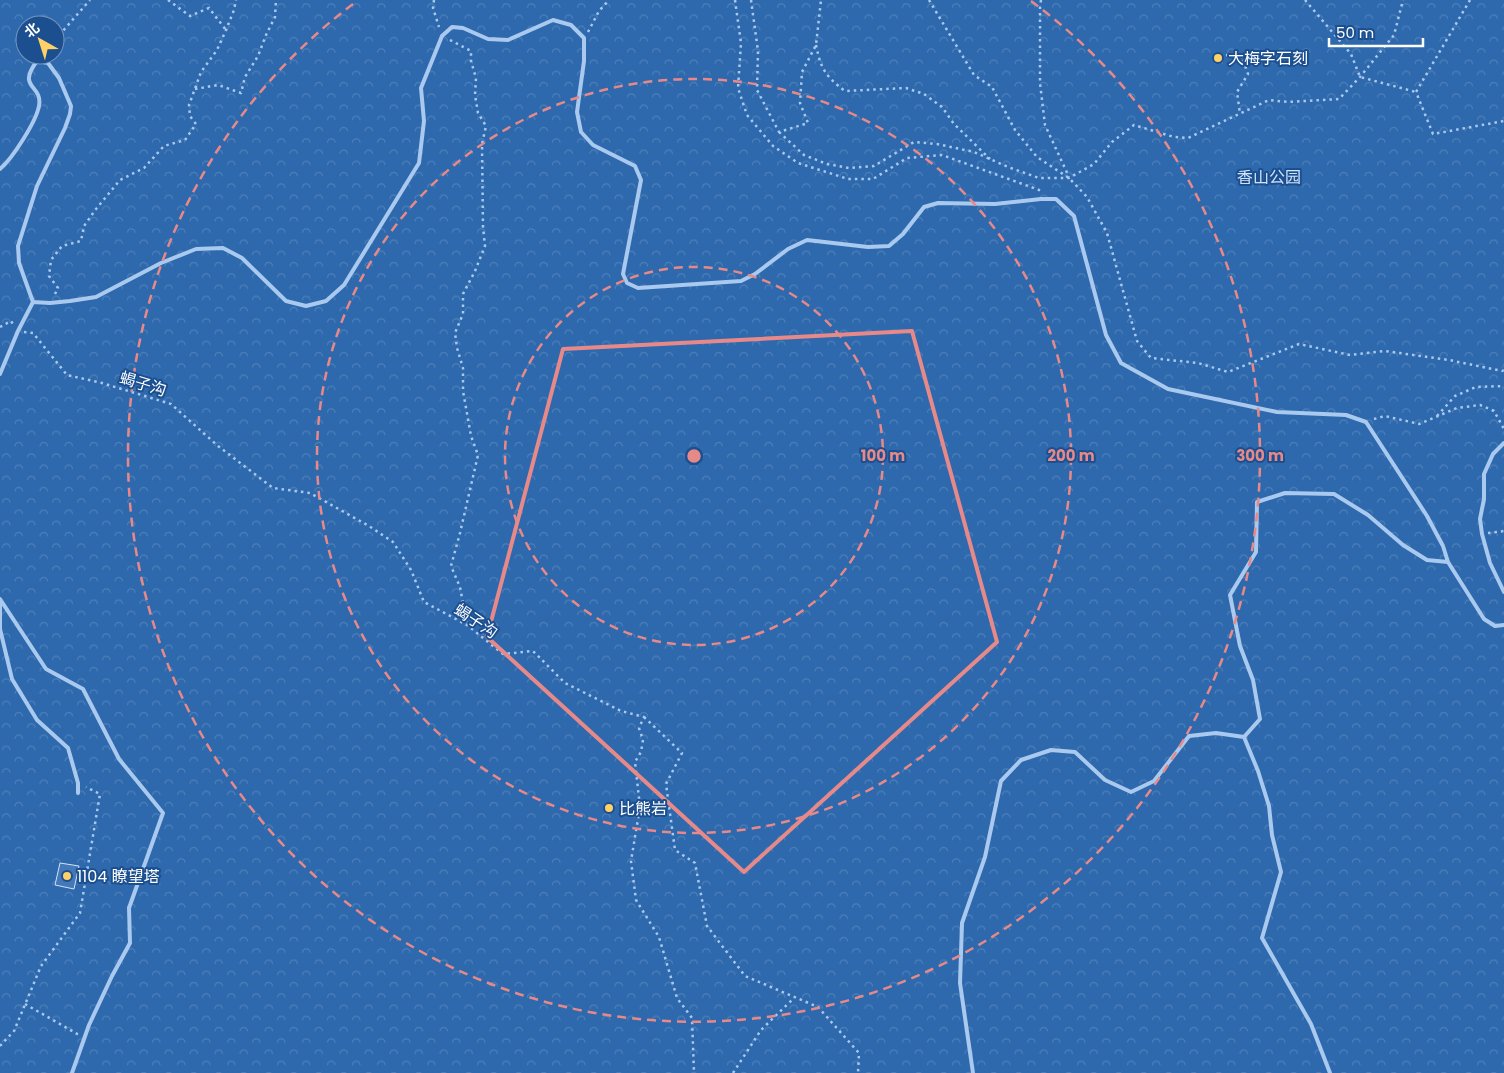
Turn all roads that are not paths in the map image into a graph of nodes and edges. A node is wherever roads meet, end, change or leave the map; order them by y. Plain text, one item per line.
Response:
1 (0, 169) edge
2 (33, 302) junction
3 (0, 374) edge
4 (1504, 443) edge
5 (1448, 562) junction
6 (1504, 592) edge
7 (0, 600) edge
8 (1504, 625) edge
9 (1244, 737) junction
10 (78, 793) dead end
11 (72, 1073) edge
12 (973, 1073) edge
13 (1330, 1073) edge

1 - 2 lane
2 - 3 lane
2 - 5 lane
4 - 6 lane
5 - 8 lane
5 - 9 lane
7 - 10 lane
7 - 11 lane
9 - 12 lane
9 - 13 lane

